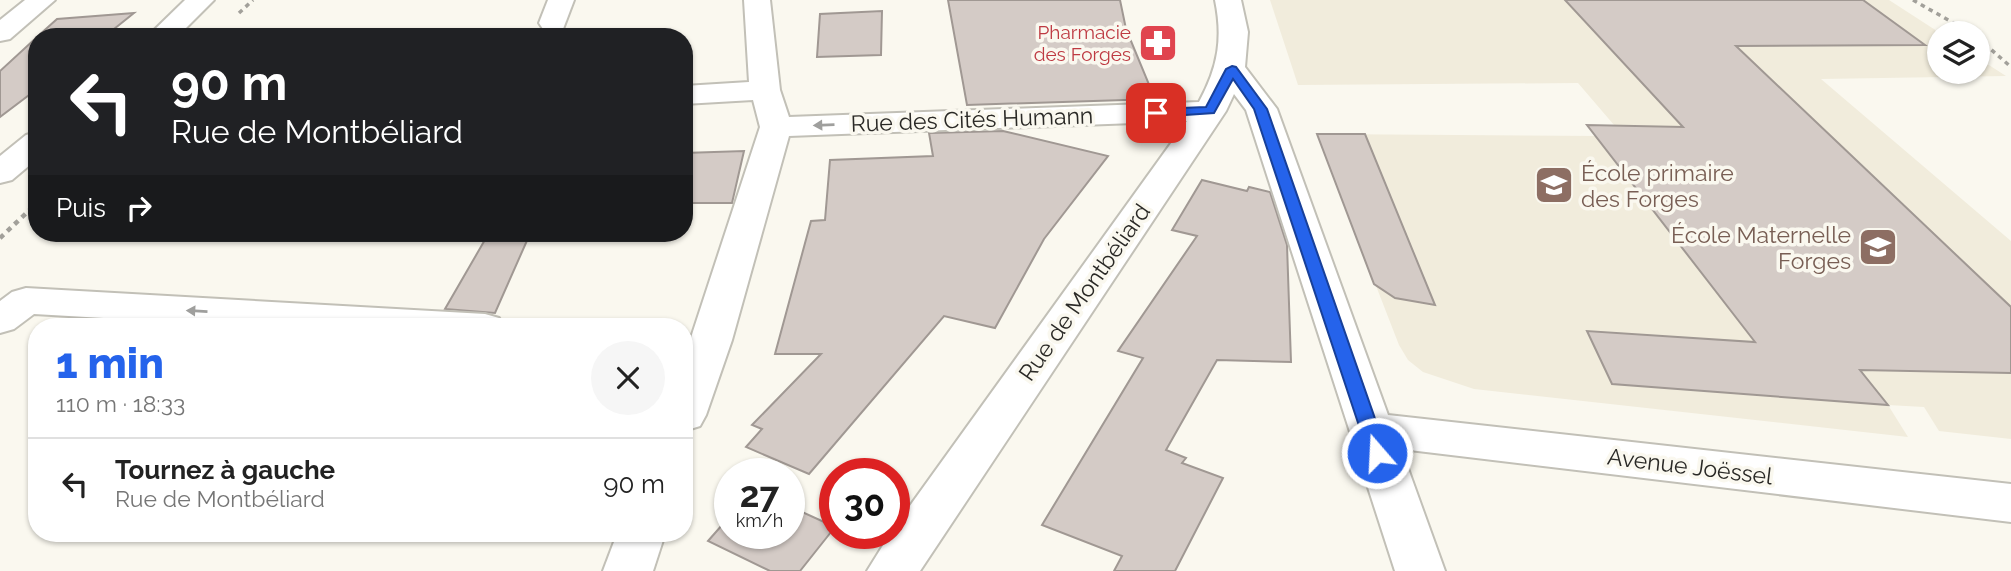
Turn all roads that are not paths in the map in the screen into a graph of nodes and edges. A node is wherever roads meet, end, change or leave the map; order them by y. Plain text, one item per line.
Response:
1 (42, 0) edge
2 (201, 0) edge
3 (757, 0) edge
4 (1228, 0) edge
5 (171, 28) edge
6 (0, 33) edge
7 (1232, 69) junction
8 (765, 90) junction
9 (693, 94) edge
10 (1210, 111) junction
11 (776, 127) junction
12 (28, 150) edge
13 (0, 173) edge
14 (326, 318) edge
15 (0, 320) edge
16 (698, 340) edge
17 (693, 367) edge
18 (1369, 429) junction
19 (2011, 503) edge
20 (638, 542) edge
21 (628, 571) edge
22 (892, 571) edge
23 (1420, 571) edge

1 - 6 street
2 - 5 street
3 - 8 street
4 - 7 street, Rue de Montbéliard
7 - 10 street, Rue de Montbéliard
7 - 18 street
8 - 9 street
8 - 11 street
10 -> 11 street, Rue des Cités Humann
10 - 22 street, Rue de Montbéliard
11 - 16 street
12 - 13 street
14 -> 15 street
16 - 17 street
18 - 19 street, Avenue Joëssel
18 - 23 street
20 - 21 street

